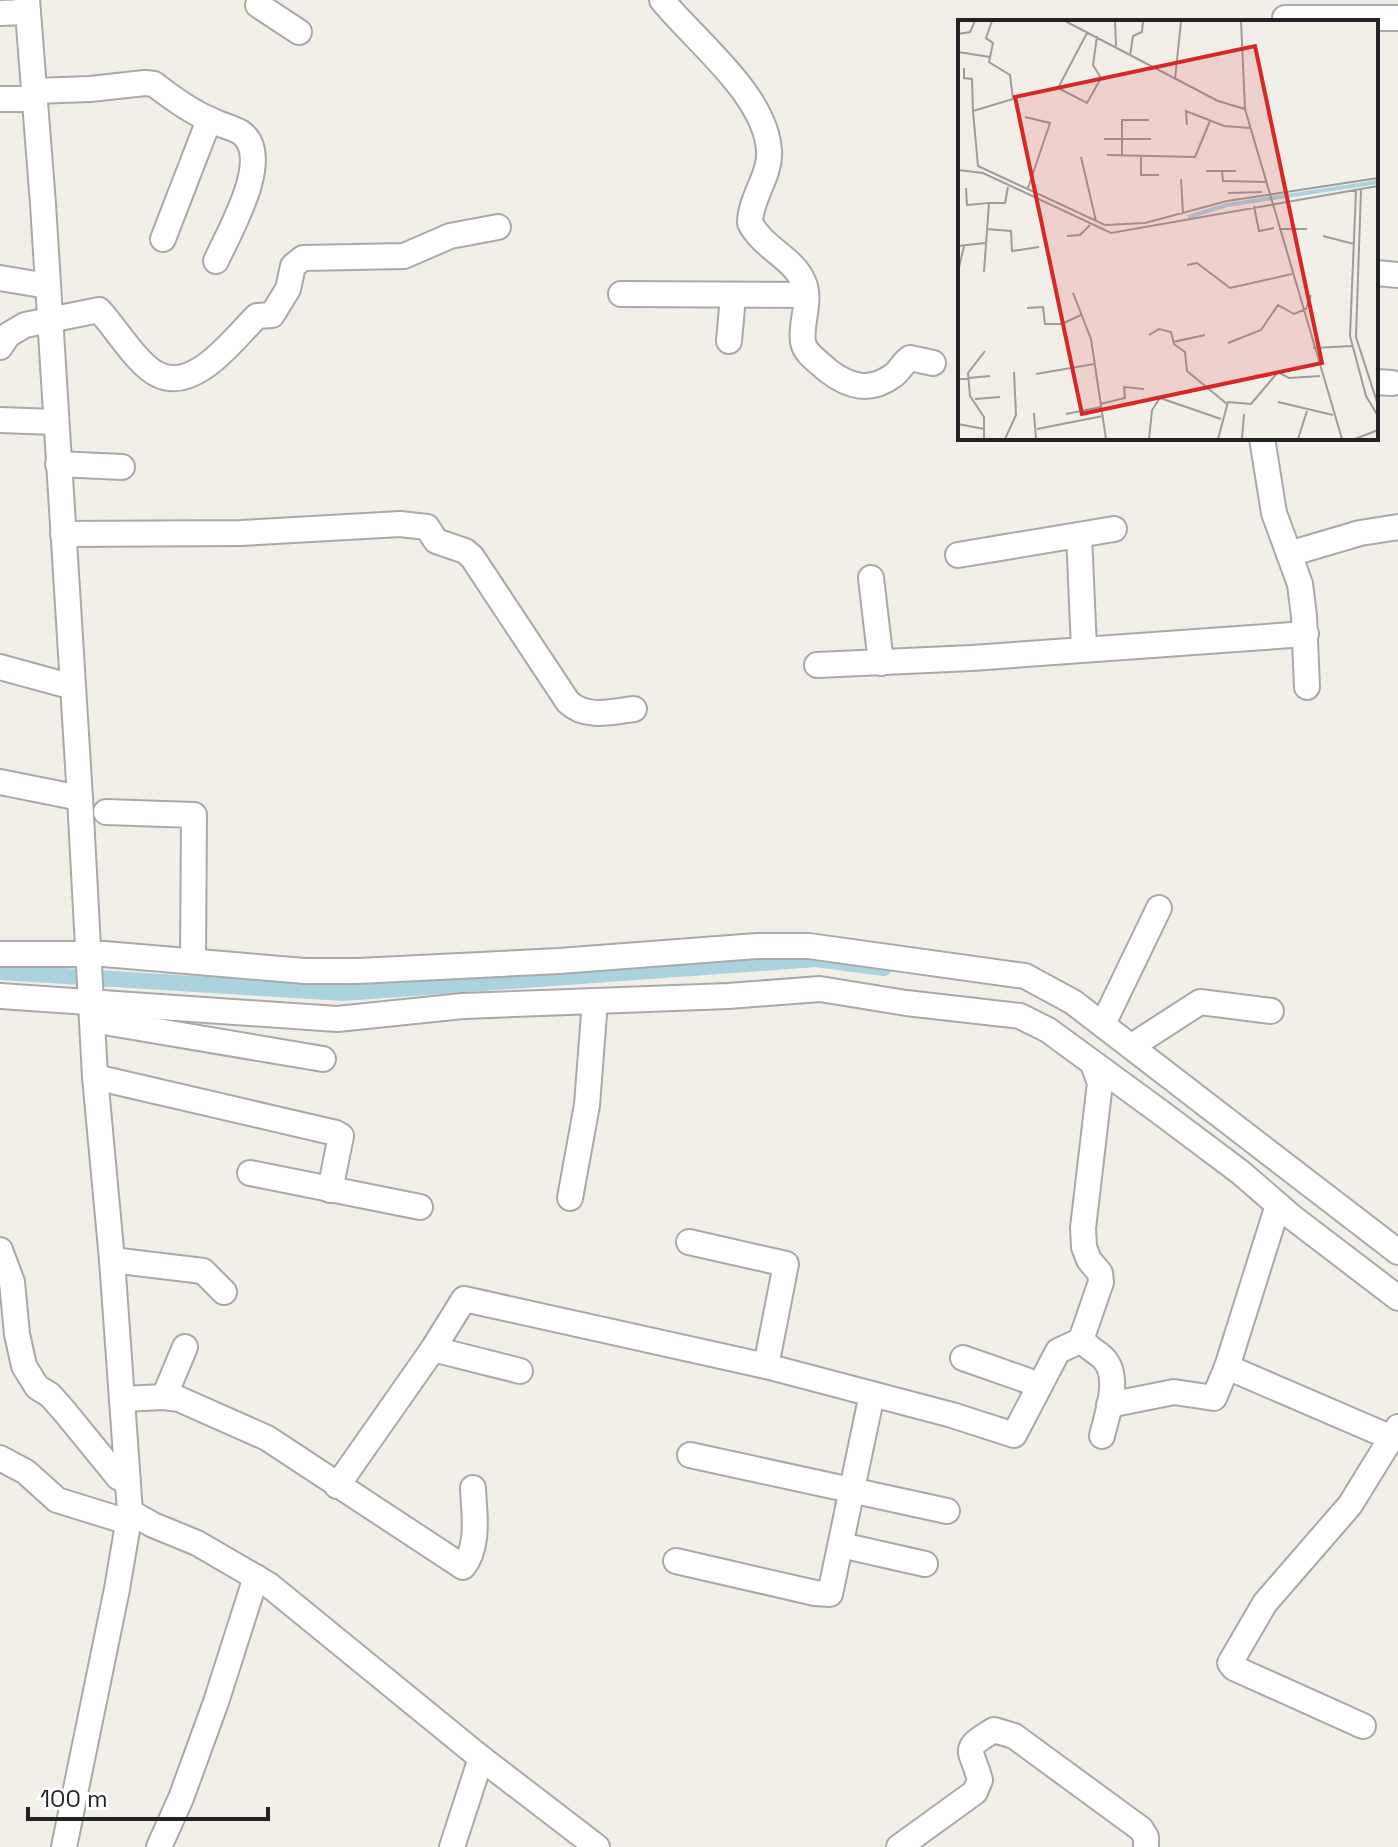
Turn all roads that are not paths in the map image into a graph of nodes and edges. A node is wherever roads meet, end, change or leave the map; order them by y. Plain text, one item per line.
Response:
1 (662, 0) edge
2 (258, 2) edge
3 (28, 6) edge
4 (0, 13) edge
5 (1285, 13) edge
6 (1398, 18) edge
7 (299, 32) dead end
8 (34, 95) junction
9 (0, 99) edge
10 (209, 120) junction
11 (498, 227) dead end
12 (163, 239) dead end
13 (216, 261) dead end
14 (1378, 273) edge
15 (1398, 275) edge
16 (0, 278) edge
17 (48, 286) junction
18 (621, 294) dead end
19 (806, 295) junction
20 (733, 296) junction
21 (49, 319) junction
22 (729, 341) dead end
23 (0, 347) edge
24 (933, 363) dead end
25 (0, 420) edge
26 (55, 422) junction
27 (1262, 440) edge
28 (58, 464) junction
29 (122, 467) dead end
30 (1398, 527) edge
31 (1114, 529) dead end
32 (63, 534) junction
33 (1079, 535) junction
34 (1289, 554) junction
35 (958, 555) dead end
36 (871, 578) dead end
37 (1306, 634) junction
38 (1084, 648) junction
39 (881, 663) junction
40 (817, 665) dead end
41 (0, 667) edge
42 (73, 687) junction
43 (1307, 687) dead end
44 (634, 709) dead end
45 (0, 782) edge
46 (80, 798) junction
47 (106, 812) dead end
48 (1159, 908) dead end
49 (0, 954) edge
50 (193, 960) junction
51 (90, 984) junction
52 (0, 996) edge
53 (595, 1001) junction
54 (1271, 1011) dead end
55 (1103, 1024) junction
56 (1132, 1046) junction
57 (323, 1059) dead end
58 (1093, 1064) junction
59 (95, 1077) junction
60 (250, 1173) dead end
61 (330, 1190) junction
62 (570, 1198) dead end
63 (1278, 1205) junction
64 (420, 1207) dead end
65 (689, 1242) dead end
66 (0, 1250) edge
67 (1398, 1252) edge
68 (112, 1260) junction
69 (224, 1292) dead end
70 (1398, 1298) edge
71 (1082, 1340) junction
72 (185, 1347) dead end
73 (433, 1349) junction
74 (963, 1358) dead end
75 (766, 1366) junction
76 (1227, 1367) junction
77 (520, 1371) dead end
78 (1040, 1385) junction
79 (872, 1394) junction
80 (164, 1397) junction
81 (122, 1399) junction
82 (1109, 1405) junction
83 (1395, 1432) edge
84 (1102, 1436) dead end
85 (690, 1455) dead end
86 (0, 1458) edge
87 (128, 1483) junction
88 (337, 1486) junction
89 (473, 1488) dead end
90 (852, 1490) junction
91 (947, 1511) dead end
92 (129, 1517) junction
93 (841, 1545) junction
94 (676, 1561) dead end
95 (925, 1564) dead end
96 (256, 1577) junction
97 (1363, 1726) dead end
98 (481, 1758) junction
99 (64, 1847) edge
100 (159, 1847) edge
101 (452, 1847) edge
102 (597, 1847) edge
103 (899, 1847) edge
104 (1146, 1847) edge

1 - 19 street
2 - 7 street
3 - 4 street
3 - 8 street
5 - 6 street
8 - 9 street
8 - 10 street
8 - 17 street
10 - 12 street
10 - 13 street
11 - 21 street
14 - 15 street
16 - 17 street
17 - 21 street
18 - 20 street
19 - 20 street
19 - 24 street
20 - 22 street
21 - 23 street
21 - 26 street
25 - 26 street
26 - 28 street
27 - 34 street
28 - 29 street
28 - 32 street
30 - 34 street
31 - 33 street
32 - 42 street
32 - 44 street
33 - 35 street
33 - 38 street
34 - 37 street
36 - 39 street
37 - 38 street
37 - 43 street
38 - 39 street
39 - 40 street
41 - 42 street
42 - 46 street
45 - 46 street
46 - 51 street
47 - 50 street
48 - 55 street
49 - 51 street
50 - 51 street
50 - 55 street
51 - 52 street
51 - 53 street
51 - 57 street
51 - 59 street
53 - 58 street
53 - 62 street
54 - 56 street
55 - 56 street
56 - 67 street
58 - 63 street
58 - 71 street
59 - 61 street
59 - 68 street
60 - 61 street
61 - 64 street
63 - 70 street
63 - 76 street
65 - 75 street
66 - 87 street
68 - 69 street
68 - 81 street
71 - 78 street
71 - 82 street
72 - 80 street
73 - 75 street
73 - 77 street
73 - 88 street
74 - 78 street
75 - 79 street
76 - 82 street
76 - 83 street
78 - 79 street
79 - 90 street
80 - 81 street
80 - 88 street
81 - 87 street
82 - 84 street
83 - 97 street
85 - 90 street
86 - 92 street
87 - 92 street
88 - 89 street
90 - 91 street
90 - 93 street
92 - 96 street
92 - 99 street
93 - 94 street
93 - 95 street
96 - 98 street
96 - 100 street
98 - 101 street
98 - 102 street
103 - 104 street

